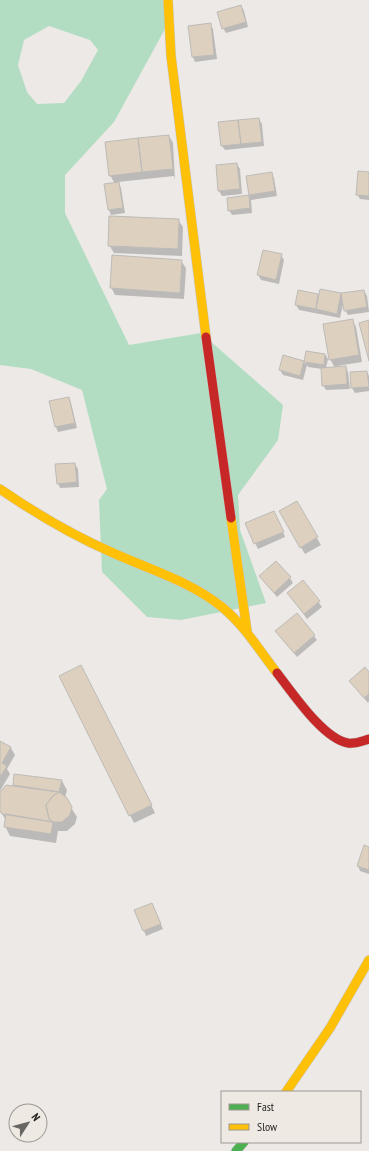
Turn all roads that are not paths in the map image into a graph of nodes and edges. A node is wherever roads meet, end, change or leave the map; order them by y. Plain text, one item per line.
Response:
1 (168, 0) edge
2 (0, 489) edge
3 (247, 631) junction
4 (369, 739) edge
5 (369, 960) edge
6 (287, 1091) edge
7 (243, 1143) edge
8 (236, 1151) edge

1 - 3 street
2 - 3 street
3 - 4 street
5 - 6 street
7 - 8 street

